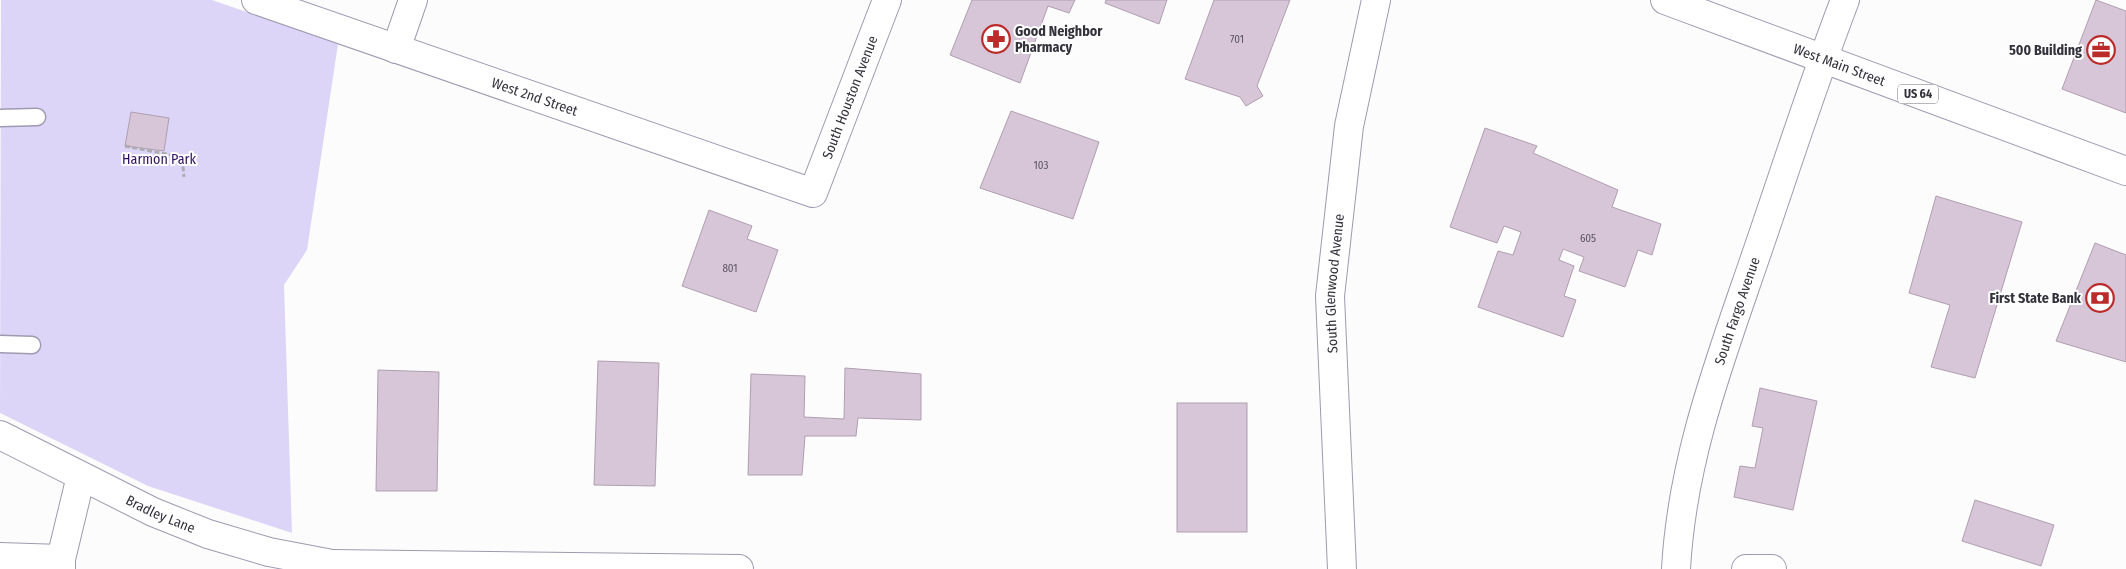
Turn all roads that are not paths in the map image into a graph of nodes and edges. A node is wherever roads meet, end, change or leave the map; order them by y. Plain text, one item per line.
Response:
1 (256, 0) edge
2 (413, 0) edge
3 (887, 0) edge
4 (1376, 0) edge
5 (1666, 0) edge
6 (1845, 0) edge
7 (396, 49) junction
8 (1823, 59) junction
9 (37, 117) dead end
10 (0, 118) edge
11 (2126, 171) edge
12 (813, 193) joint
13 (0, 344) edge
14 (32, 345) dead end
15 (0, 435) edge
16 (82, 476) junction
17 (0, 557) edge
18 (61, 564) edge
19 (511, 567) edge
20 (738, 569) edge
21 (1342, 569) edge
22 (1676, 569) edge
23 (1746, 569) edge
24 (1772, 569) edge

1 - 7 street, West 2nd Street
2 - 7 street
3 - 12 street, South Houston Avenue
4 - 21 street, South Glenwood Avenue
5 - 8 street, West Main Street / US 64
6 - 8 street, South Fargo Avenue
7 - 12 street, West 2nd Street
8 - 11 street, West Main Street / US 64
8 - 22 street, South Fargo Avenue
9 - 10 lane
13 - 14 lane
15 - 16 street, Bradley Lane
16 - 18 street
16 - 19 street, Bradley Lane
17 - 18 street
19 - 20 street
23 - 24 street

